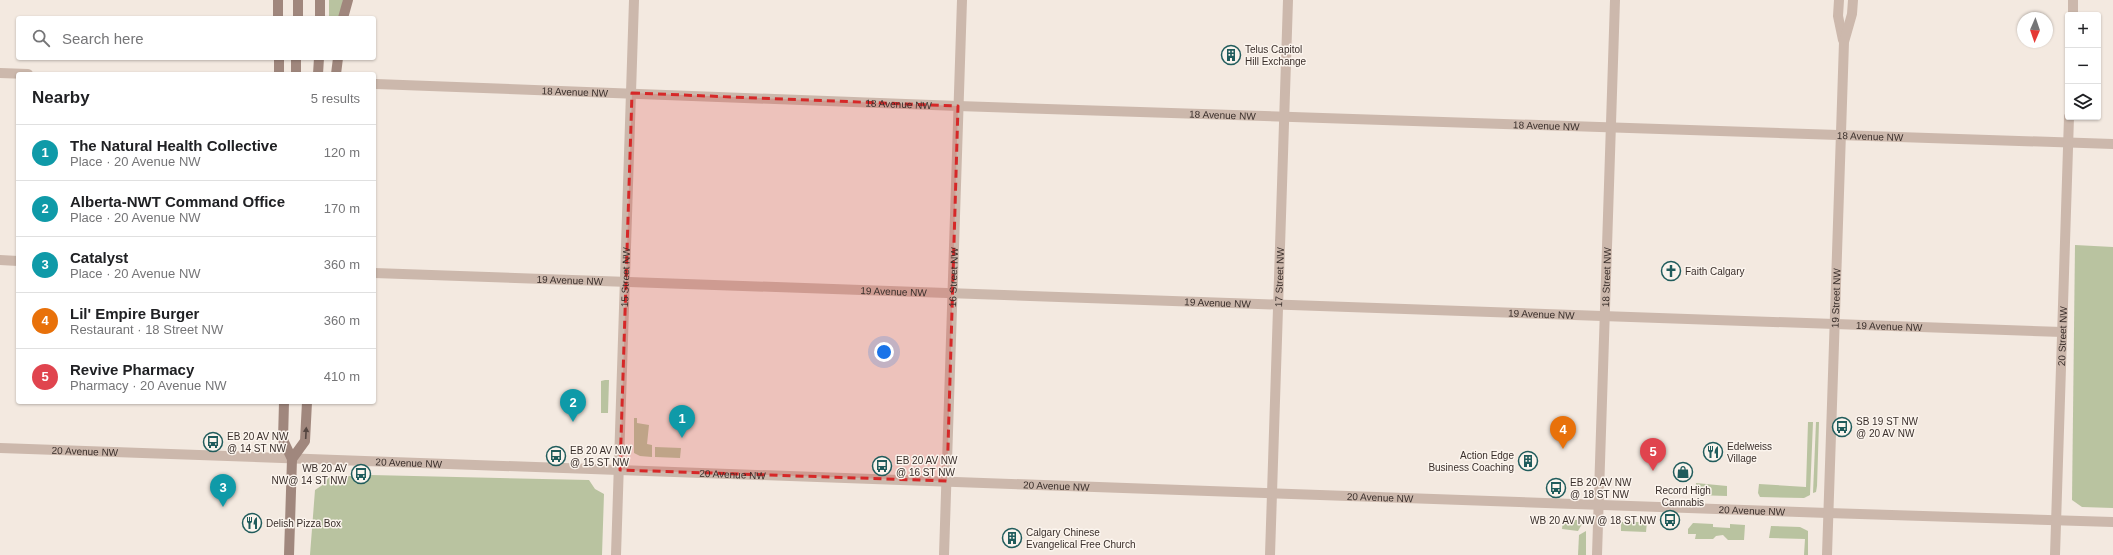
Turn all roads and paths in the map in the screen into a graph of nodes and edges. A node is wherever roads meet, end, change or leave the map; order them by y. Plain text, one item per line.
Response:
1 (278, 0) edge
2 (298, 0) edge
3 (320, 0) edge
4 (348, 0) edge
5 (634, 0) edge
6 (962, 0) edge
7 (1288, 0) edge
8 (1615, 0) edge
9 (1839, 0) edge
10 (1853, 0) edge
11 (2073, 0) edge
12 (2073, 12) edge
13 (278, 16) edge
14 (298, 16) edge
15 (320, 16) edge
16 (344, 16) edge
17 (1844, 42) junction
18 (279, 60) edge
19 (296, 60) edge
20 (319, 60) edge
21 (338, 60) edge
22 (279, 72) edge
23 (296, 72) edge
24 (318, 72) edge
25 (336, 72) edge
26 (0, 73) edge
27 (16, 74) edge
28 (376, 84) dead end
29 (632, 93) junction
30 (958, 106) junction
31 (1284, 116) junction
32 (2069, 120) edge
33 (1611, 127) junction
34 (1840, 135) junction
35 (2068, 143) junction
36 (2113, 144) edge
37 (0, 260) edge
38 (16, 261) edge
39 (376, 273) edge
40 (625, 282) junction
41 (952, 293) junction
42 (1279, 305) junction
43 (1606, 315) junction
44 (1835, 323) junction
45 (2062, 332) junction
46 (284, 404) edge
47 (307, 404) edge
48 (0, 448) edge
49 (292, 459) junction
50 (620, 470) junction
51 (947, 481) junction
52 (1273, 494) junction
53 (1599, 505) junction
54 (1828, 513) junction
55 (2056, 520) junction
56 (2113, 522) edge
57 (289, 555) edge
58 (616, 555) edge
59 (944, 555) edge
60 (1270, 555) edge
61 (1597, 555) edge
62 (1827, 555) edge
63 (2055, 555) edge

1 - 13 main road
2 - 14 main road
3 - 15 main road
4 - 16 main road
5 - 29 street, 15 Street NW
6 - 30 street, 16 Street NW
7 - 31 street, 17 Street NW
8 - 33 street, 18 Street NW
9 - 17 street, 19 Street NW
10 - 17 street, 19 Street NW
11 - 12 street
17 - 34 street, 19 Street NW
18 - 22 main road
19 - 23 main road
20 - 24 main road
21 - 25 main road
26 - 27 street
28 - 29 street, 18 Avenue NW
29 - 30 street, 18 Avenue NW
29 - 40 street, 15 Street NW
30 - 31 street, 18 Avenue NW
30 - 41 street, 16 Street NW
31 - 33 street, 18 Avenue NW
31 - 42 street, 17 Street NW
32 - 35 street, 20 Street NW
33 - 34 street, 18 Avenue NW
33 - 43 street, 18 Street NW
34 - 35 street, 18 Avenue NW
34 - 44 street, 19 Street NW
35 - 36 street, 18 Avenue NW
35 - 45 street, 20 Street NW
37 - 38 street
39 - 40 street, 19 Avenue NW
40 - 41 street, 19 Avenue NW
40 - 50 street, 15 Street NW
41 - 42 street, 19 Avenue NW
41 - 51 street, 16 Street NW
42 - 43 street, 19 Avenue NW
42 - 52 street, 17 Street NW
43 - 44 street, 19 Avenue NW
43 - 53 street, 18 Street NW
44 - 45 street, 19 Avenue NW
44 - 54 street, 19 Street NW
45 - 55 street, 20 Street NW
46 - 49 main road
49 -> 47 main road
48 - 49 street, 20 Avenue NW
49 - 50 street, 20 Avenue NW
49 - 57 main road
50 - 51 street, 20 Avenue NW
50 - 58 street, 15 Street NW
51 - 52 street, 20 Avenue NW
51 - 59 street, 16 Street NW
52 - 53 street, 20 Avenue NW
52 - 60 street, 17 Street NW
53 - 54 street, 20 Avenue NW
53 - 61 street, 18 Street NW
54 - 55 street, 20 Avenue NW
54 - 62 street, 19 Street NW
55 - 56 street, 20 Avenue NW
55 - 63 street, 20 Street NW

